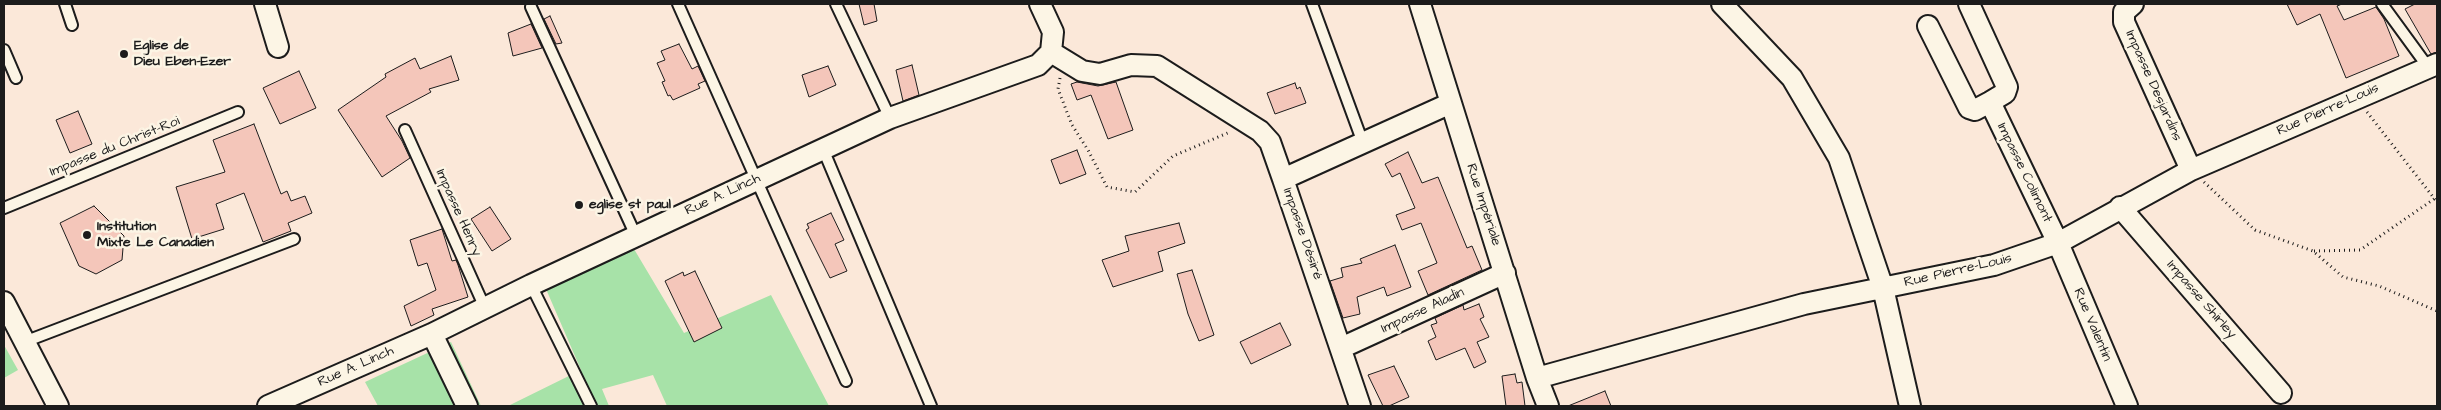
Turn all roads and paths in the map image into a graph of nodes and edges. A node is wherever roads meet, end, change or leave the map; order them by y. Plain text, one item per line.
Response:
1 (65, 4) edge
2 (265, 4) edge
3 (678, 4) edge
4 (836, 4) edge
5 (1040, 4) edge
6 (1312, 4) edge
7 (1420, 4) edge
8 (1722, 4) edge
9 (1969, 4) edge
10 (2133, 4) edge
11 (2382, 4) edge
12 (531, 7) dead end
13 (72, 25) dead end
14 (1928, 26) dead end
15 (278, 47) dead end
16 (4, 50) edge
17 (1057, 56) junction
18 (2432, 65) edge
19 (16, 78) dead end
20 (2356, 98) junction
21 (1990, 102) junction
22 (1451, 103) junction
23 (238, 112) dead end
24 (890, 118) junction
25 (1249, 124) junction
26 (406, 130) dead end
27 (1363, 143) junction
28 (823, 150) junction
29 (2191, 170) junction
30 (1283, 179) junction
31 (755, 180) junction
32 (2437, 200) edge
33 (2120, 207) junction
34 (4, 208) edge
35 (636, 236) junction
36 (294, 238) dead end
37 (2058, 243) junction
38 (2313, 251) junction
39 (1505, 273) junction
40 (531, 285) junction
41 (1883, 288) junction
42 (4, 302) edge
43 (485, 308) junction
44 (2437, 311) edge
45 (432, 334) junction
46 (24, 342) junction
47 (1341, 348) junction
48 (1537, 378) junction
49 (846, 382) dead end
50 (2281, 393) dead end
51 (58, 406) edge
52 (268, 406) edge
53 (468, 406) edge
54 (591, 406) edge
55 (931, 406) edge
56 (1360, 406) edge
57 (1548, 406) edge
58 (1910, 406) edge
59 (2127, 406) edge

1 - 13 lane
2 - 15 street
3 - 31 lane
4 - 24 lane
5 - 17 street
6 - 27 lane
7 - 22 street, Rue Impériale
8 - 41 street
9 - 21 street
10 - 29 street, Impasse Desjardins
11 - 18 lane
12 - 35 lane
14 - 21 street
16 - 19 lane
17 - 24 street, Rue A. Linch
17 - 25 street
17 - 25 path
18 - 20 street, Rue Pierre-Louis
20 - 29 street, Rue Pierre-Louis
20 - 32 path
21 - 37 street, Impasse Colimont
22 - 27 street, Impasse Désiré
22 - 39 street, Rue Impériale
23 - 34 lane, Impasse du Christ-Roi
24 - 28 street, Rue A. Linch
25 - 30 street
26 - 43 lane, Impasse Henry
27 - 30 street, Impasse Désiré
28 - 31 street, Rue A. Linch
28 - 55 lane
29 - 33 street, Rue Pierre-Louis
29 - 38 path
30 - 47 street, Impasse Désiré
31 - 35 street, Rue A. Linch
31 - 49 lane
32 - 38 path
33 - 37 street, Rue Pierre-Louis
33 - 50 street, Impasse Shirley
35 - 40 street, Rue A. Linch
36 - 46 lane
37 - 41 street, Rue Pierre-Louis
37 - 59 street, Rue Valentin
38 - 44 path
39 - 47 street, Impasse Aladin
39 - 48 street, Rue Impériale
40 - 43 street, Rue A. Linch
40 - 54 lane
41 - 48 street, Rue Pierre-Louis
41 - 58 street
42 - 46 street
43 - 45 street, Rue A. Linch
45 - 52 street, Rue A. Linch
45 - 53 street
46 - 51 street
47 - 56 street, Impasse Désiré
48 - 57 street, Rue Impériale

